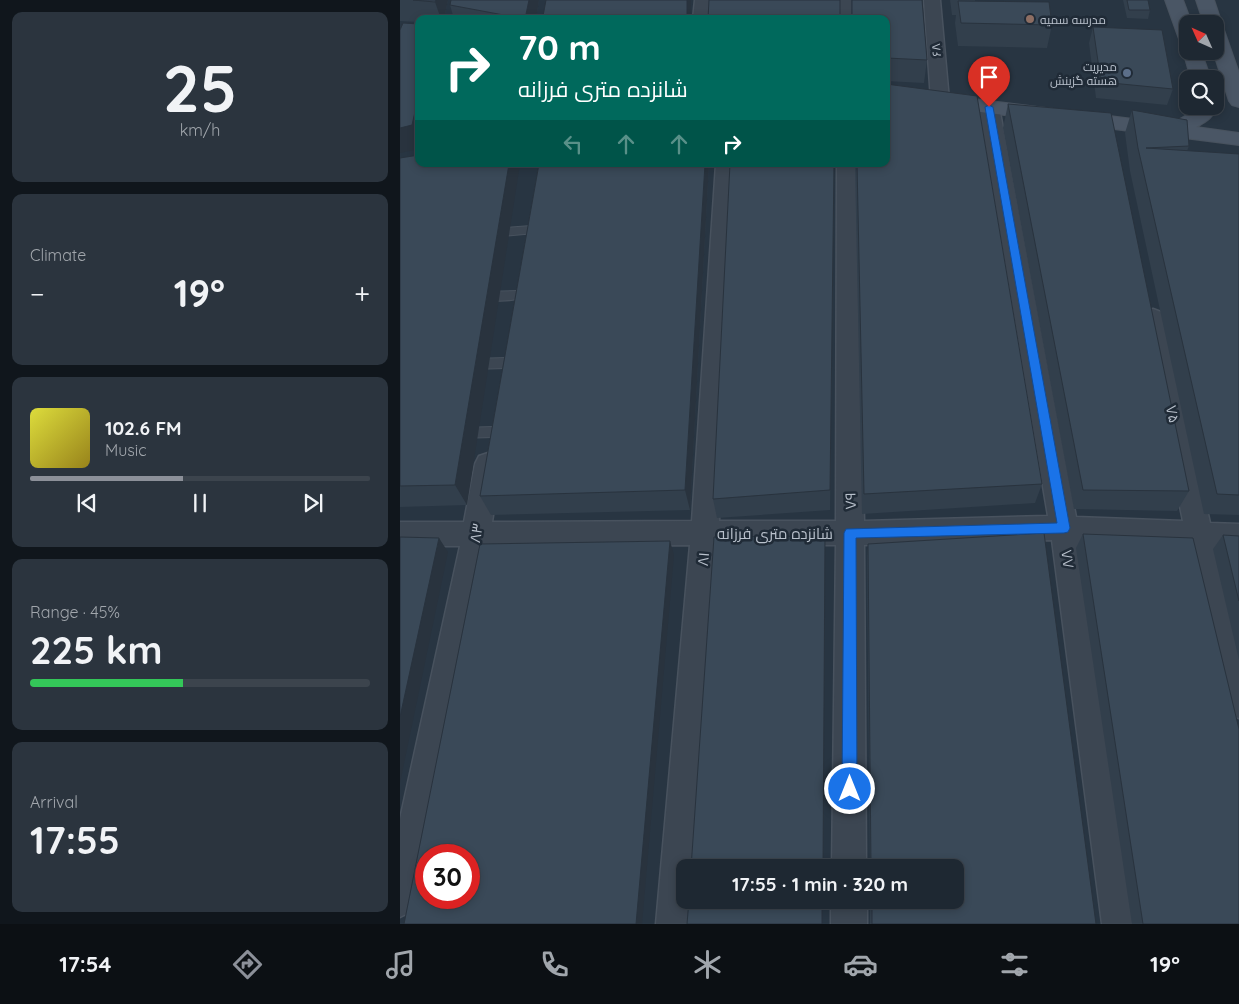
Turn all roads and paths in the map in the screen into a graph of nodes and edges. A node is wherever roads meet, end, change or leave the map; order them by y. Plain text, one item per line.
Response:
1 (847, 0) edge
2 (932, 0) edge
3 (1174, 0) edge
4 (1205, 0) edge
5 (847, 15) edge
6 (1179, 15) edge
7 (1210, 15) edge
8 (1224, 56) edge
9 (890, 94) edge
10 (1239, 99) edge
11 (940, 100) junction
12 (989, 107) junction
13 (1201, 115) edge
14 (1212, 115) edge
15 (1159, 129) junction
16 (1239, 139) edge
17 (1212, 155) edge
18 (726, 167) edge
19 (846, 167) edge
20 (531, 229) edge
21 (484, 233) edge
22 (521, 286) joint
23 (1148, 295) edge
24 (473, 296) edge
25 (457, 364) edge
26 (504, 373) joint
27 (495, 422) joint
28 (447, 433) edge
29 (1064, 528) junction
30 (705, 532) junction
31 (850, 533) junction
32 (400, 534) edge
33 (476, 534) junction
34 (1199, 534) junction
35 (1239, 536) edge
36 (1239, 703) edge
37 (849, 859) edge
38 (400, 899) edge
39 (849, 909) edge
40 (674, 924) edge
41 (849, 924) edge
42 (1120, 924) edge

1 - 5 street
2 - 11 street, ۶۸
3 - 6 main road
4 - 7 main road
8 - 10 main road
9 - 11 main road
11 - 12 main road
12 - 15 main road
12 - 29 street, ۷۷
13 - 15 main road
14 - 16 main road
15 - 16 main road
15 - 17 main road
18 - 30 street, ۸۱
19 - 31 street, ۷۹
20 - 21 lane
22 - 24 lane
22 - 26 street
23 - 34 street, ۷۵
25 - 26 lane
27 - 28 lane
27 - 33 street, ۸۳
29 - 31 street, شانزده متری فرزانه
29 - 34 street, شانزده متری فرزانه
29 - 42 street, ۷۷
30 - 31 street, شانزده متری فرزانه
30 - 33 street, شانزده متری فرزانه
30 - 40 street, ۸۱
31 - 37 street, ۷۹
32 - 33 street, شانزده متری فرزانه
33 - 38 street, ۸۳
34 - 35 street, شانزده متری فرزانه
34 - 36 street, ۷۵
39 - 41 street

